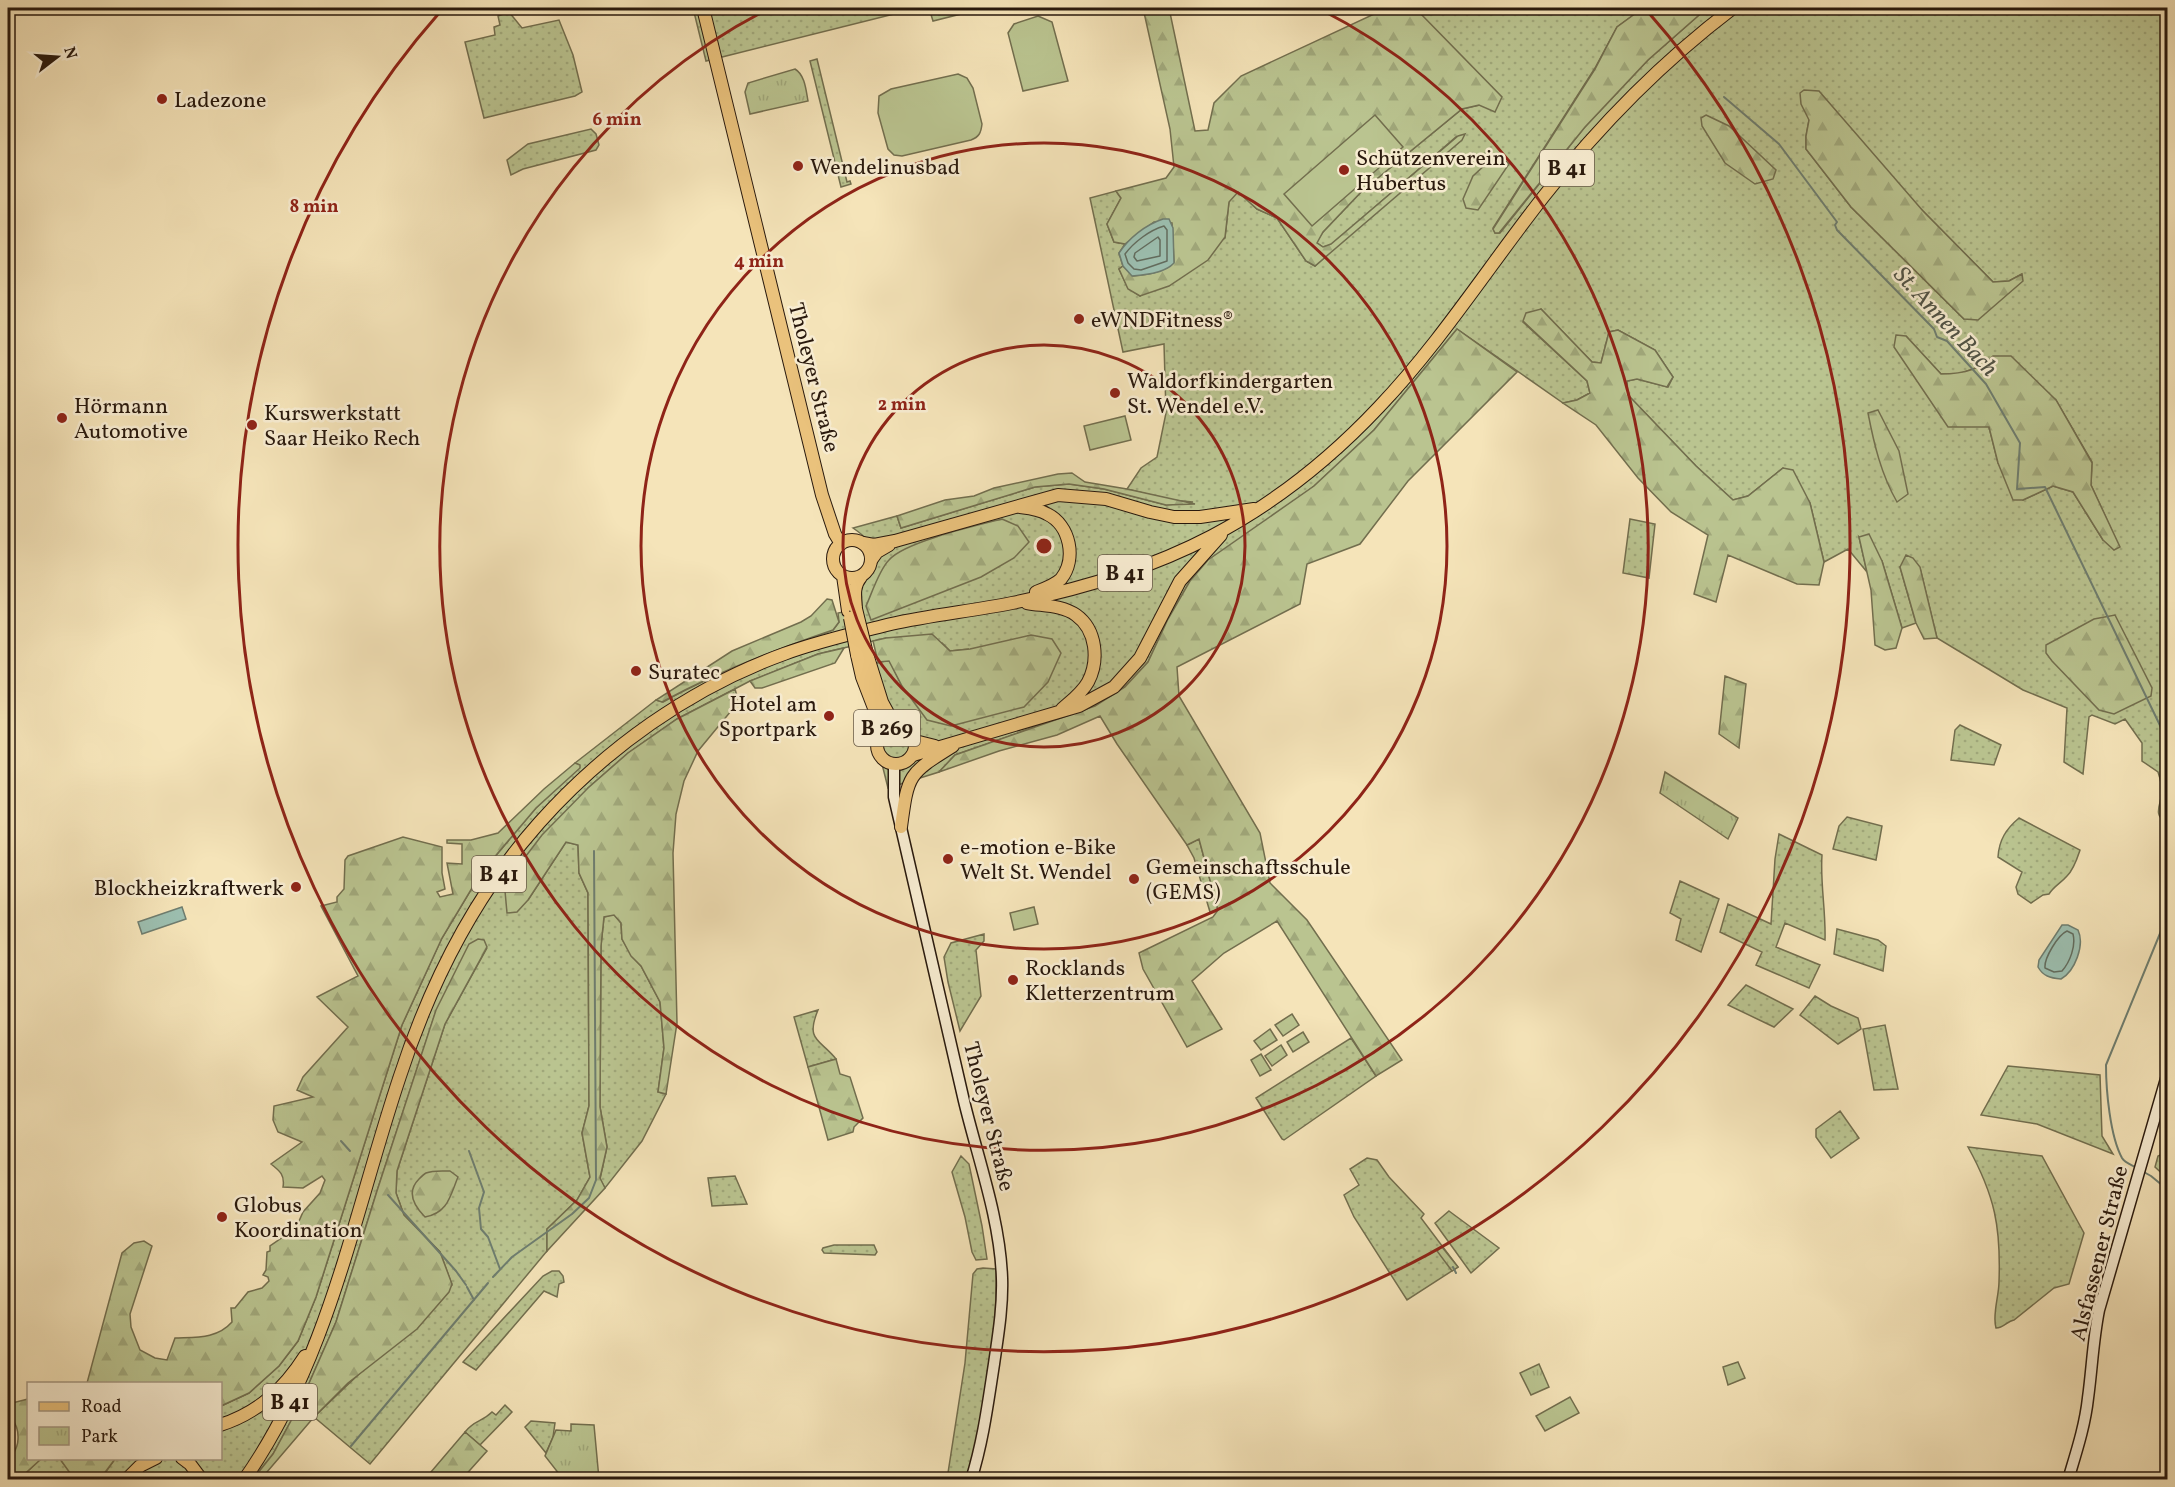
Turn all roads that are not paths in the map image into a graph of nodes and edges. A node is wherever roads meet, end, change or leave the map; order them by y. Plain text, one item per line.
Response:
1 (703, 8) edge
2 (1733, 8) edge
3 (1018, 506) junction
4 (1261, 507) junction
5 (1228, 527) junction
6 (895, 541) junction
7 (863, 543) junction
8 (841, 544) junction
9 (872, 559) junction
10 (843, 576) junction
11 (861, 576) junction
12 (1013, 602) junction
13 (852, 610) junction
14 (862, 654) junction
15 (1059, 711) junction
16 (895, 726) junction
17 (881, 733) junction
18 (915, 741) junction
19 (963, 741) junction
20 (939, 746) junction
21 (914, 755) junction
22 (894, 765) junction
23 (901, 827) junction
24 (2168, 1072) edge
25 (326, 1318) junction
26 (222, 1424) edge
27 (137, 1460) edge
28 (152, 1460) edge
29 (185, 1460) edge
30 (117, 1479) edge
31 (126, 1479) edge
32 (202, 1479) edge
33 (244, 1479) edge
34 (971, 1479) edge
35 (2068, 1479) edge

1 - 8 main road, Tholeyer Straße
2 - 4 main road, B 41
3 - 4 main road
3 - 6 main road
3 - 12 main road
4 - 5 main road, B 41
5 - 12 main road, B 41
5 - 15 main road
6 - 7 main road
6 - 9 main road
7 - 8 main road
7 - 9 main road
8 - 10 main road, B 269
9 - 11 main road, B 269
10 - 11 main road
10 - 13 main road, B 269
11 - 13 main road, B 269
12 - 15 main road
12 - 25 main road, B 41
13 - 14 main road, B 269, bridge
14 - 16 main road, B 269
14 - 17 main road, B 269
15 - 19 main road
16 - 17 main road, B 269
16 - 18 main road, B 269
17 - 22 main road, B 269
18 - 20 main road
18 - 21 main road, B 269
19 - 20 main road
19 - 23 main road
20 - 21 main road
21 - 22 main road, B 269
22 - 23 main road, Tholeyer Straße
23 - 34 main road, Tholeyer Straße
24 - 35 main road, Alsfassener Straße
25 - 26 main road
25 - 33 main road, B 41
27 - 30 main road
28 - 31 main road
29 - 32 main road

